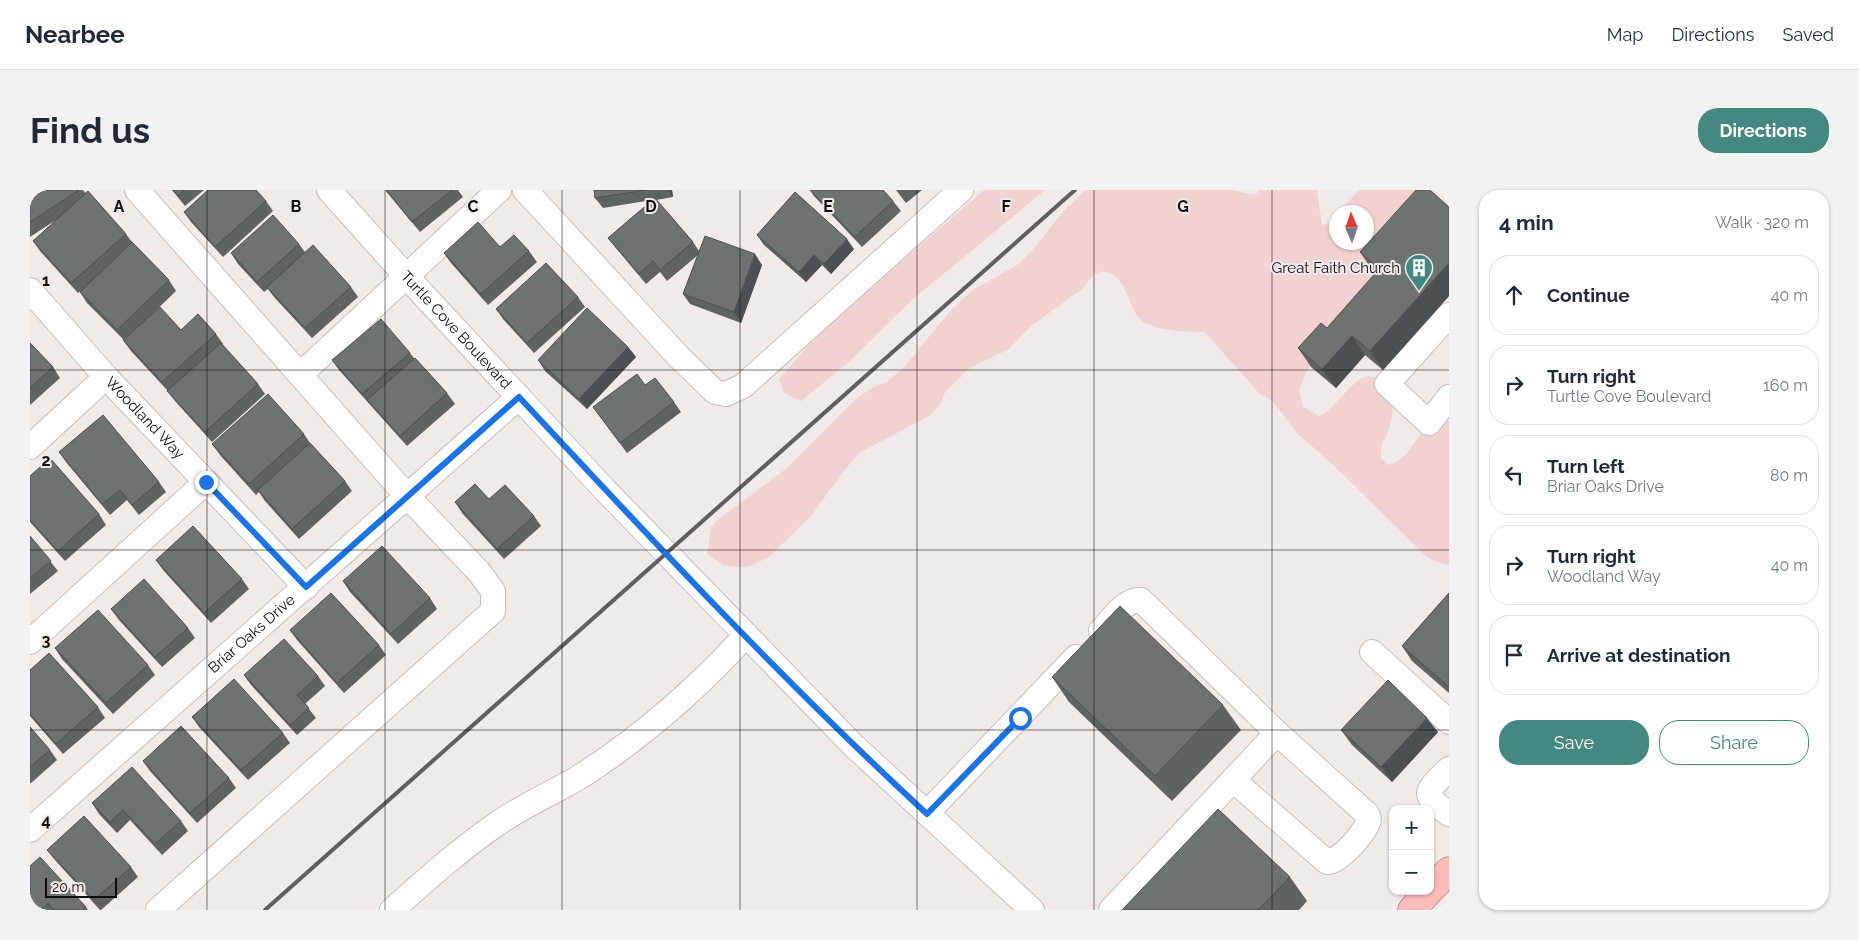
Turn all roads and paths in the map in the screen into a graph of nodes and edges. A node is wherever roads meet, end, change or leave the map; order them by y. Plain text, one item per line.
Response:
1 (137, 190) edge
2 (329, 190) edge
3 (499, 190) edge
4 (526, 190) edge
5 (961, 190) edge
6 (405, 275) junction
7 (30, 290) edge
8 (1449, 314) edge
9 (301, 374) junction
10 (106, 377) junction
11 (519, 397) junction
12 (1449, 397) edge
13 (30, 447) edge
14 (206, 482) junction
15 (407, 496) junction
16 (306, 587) junction
17 (746, 635) junction
18 (30, 642) edge
19 (1372, 652) dead end
20 (1449, 722) edge
21 (1276, 733) junction
22 (1449, 769) edge
23 (1233, 780) junction
24 (927, 814) junction
25 (1449, 814) edge
26 (30, 830) edge
27 (1449, 871) edge
28 (1434, 887) edge
29 (1426, 895) edge
30 (158, 910) edge
31 (392, 910) edge
32 (1032, 910) edge
33 (1111, 910) edge
34 (1412, 910) edge

1 - 9 street
2 - 6 street, Turtle Cove Boulevard
3 - 6 street
4 - 5 street
6 - 9 street
6 - 11 street, Turtle Cove Boulevard
7 - 10 street, Woodland Way
8 - 12 street
9 - 15 street
10 - 13 street
10 - 14 street, Woodland Way
11 - 15 street, Briar Oaks Drive
11 - 17 street, Turtle Cove Boulevard
14 - 16 street, Woodland Way
14 - 18 street
15 - 16 street, Briar Oaks Drive
15 - 30 street
16 - 26 street, Briar Oaks Drive
17 - 24 street, Turtle Cove Boulevard
17 - 31 street
19 - 20 street
21 - 23 street
21 - 23 street
21 - 24 street
22 - 25 street
23 - 33 street
24 - 32 street, Turtle Cove Boulevard
27 - 28 main road
29 - 34 main road

